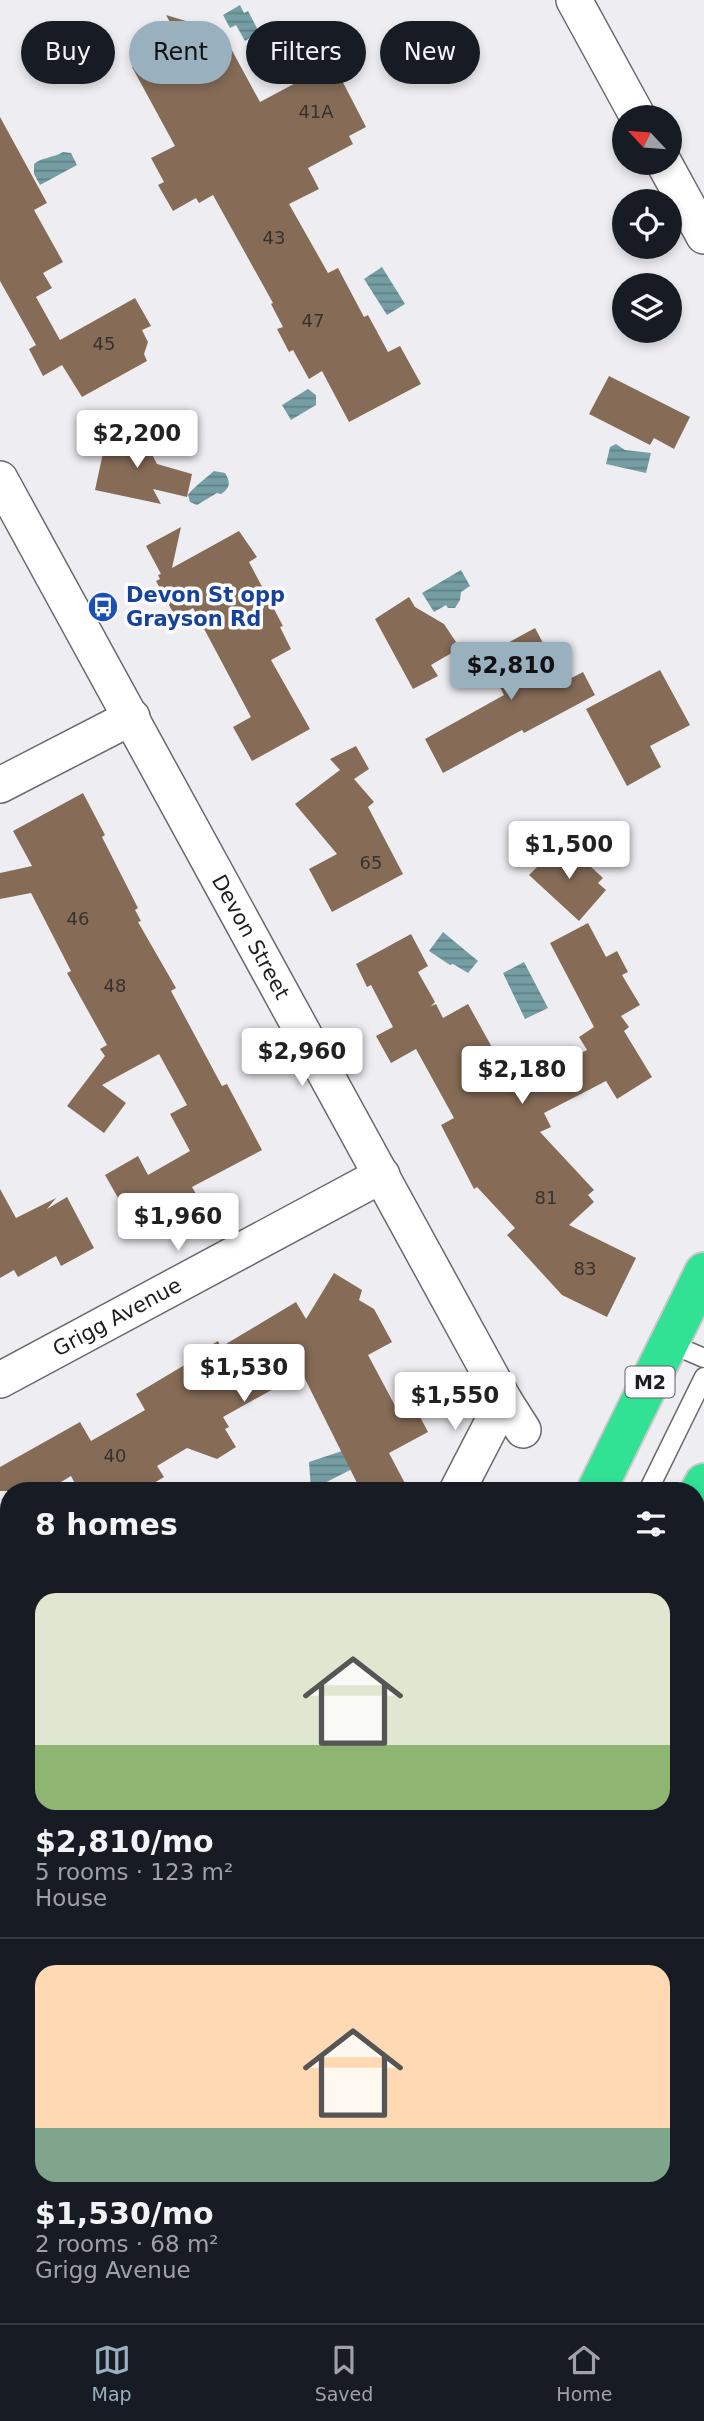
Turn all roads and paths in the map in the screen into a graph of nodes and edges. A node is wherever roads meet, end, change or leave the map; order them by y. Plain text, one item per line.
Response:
1 (574, 0) edge
2 (631, 105) edge
3 (670, 175) edge
4 (704, 236) edge
5 (0, 479) edge
6 (132, 717) junction
7 (0, 785) edge
8 (382, 1175) junction
9 (704, 1272) edge
10 (669, 1343) junction
11 (704, 1358) edge
12 (704, 1377) edge
13 (0, 1380) edge
14 (504, 1400) junction
15 (523, 1430) dead end
16 (462, 1482) edge
17 (600, 1482) edge
18 (652, 1482) edge

1 - 2 street
3 - 4 street
5 - 6 street, Devon Street
6 - 7 street
6 - 8 street, Devon Street
8 - 13 street, Grigg Avenue
8 - 14 street, Devon Street
9 - 10 highway, M2
10 - 11 lane
10 - 17 highway, M2
12 - 18 lane
14 - 15 street, Devon Street
14 - 16 street

